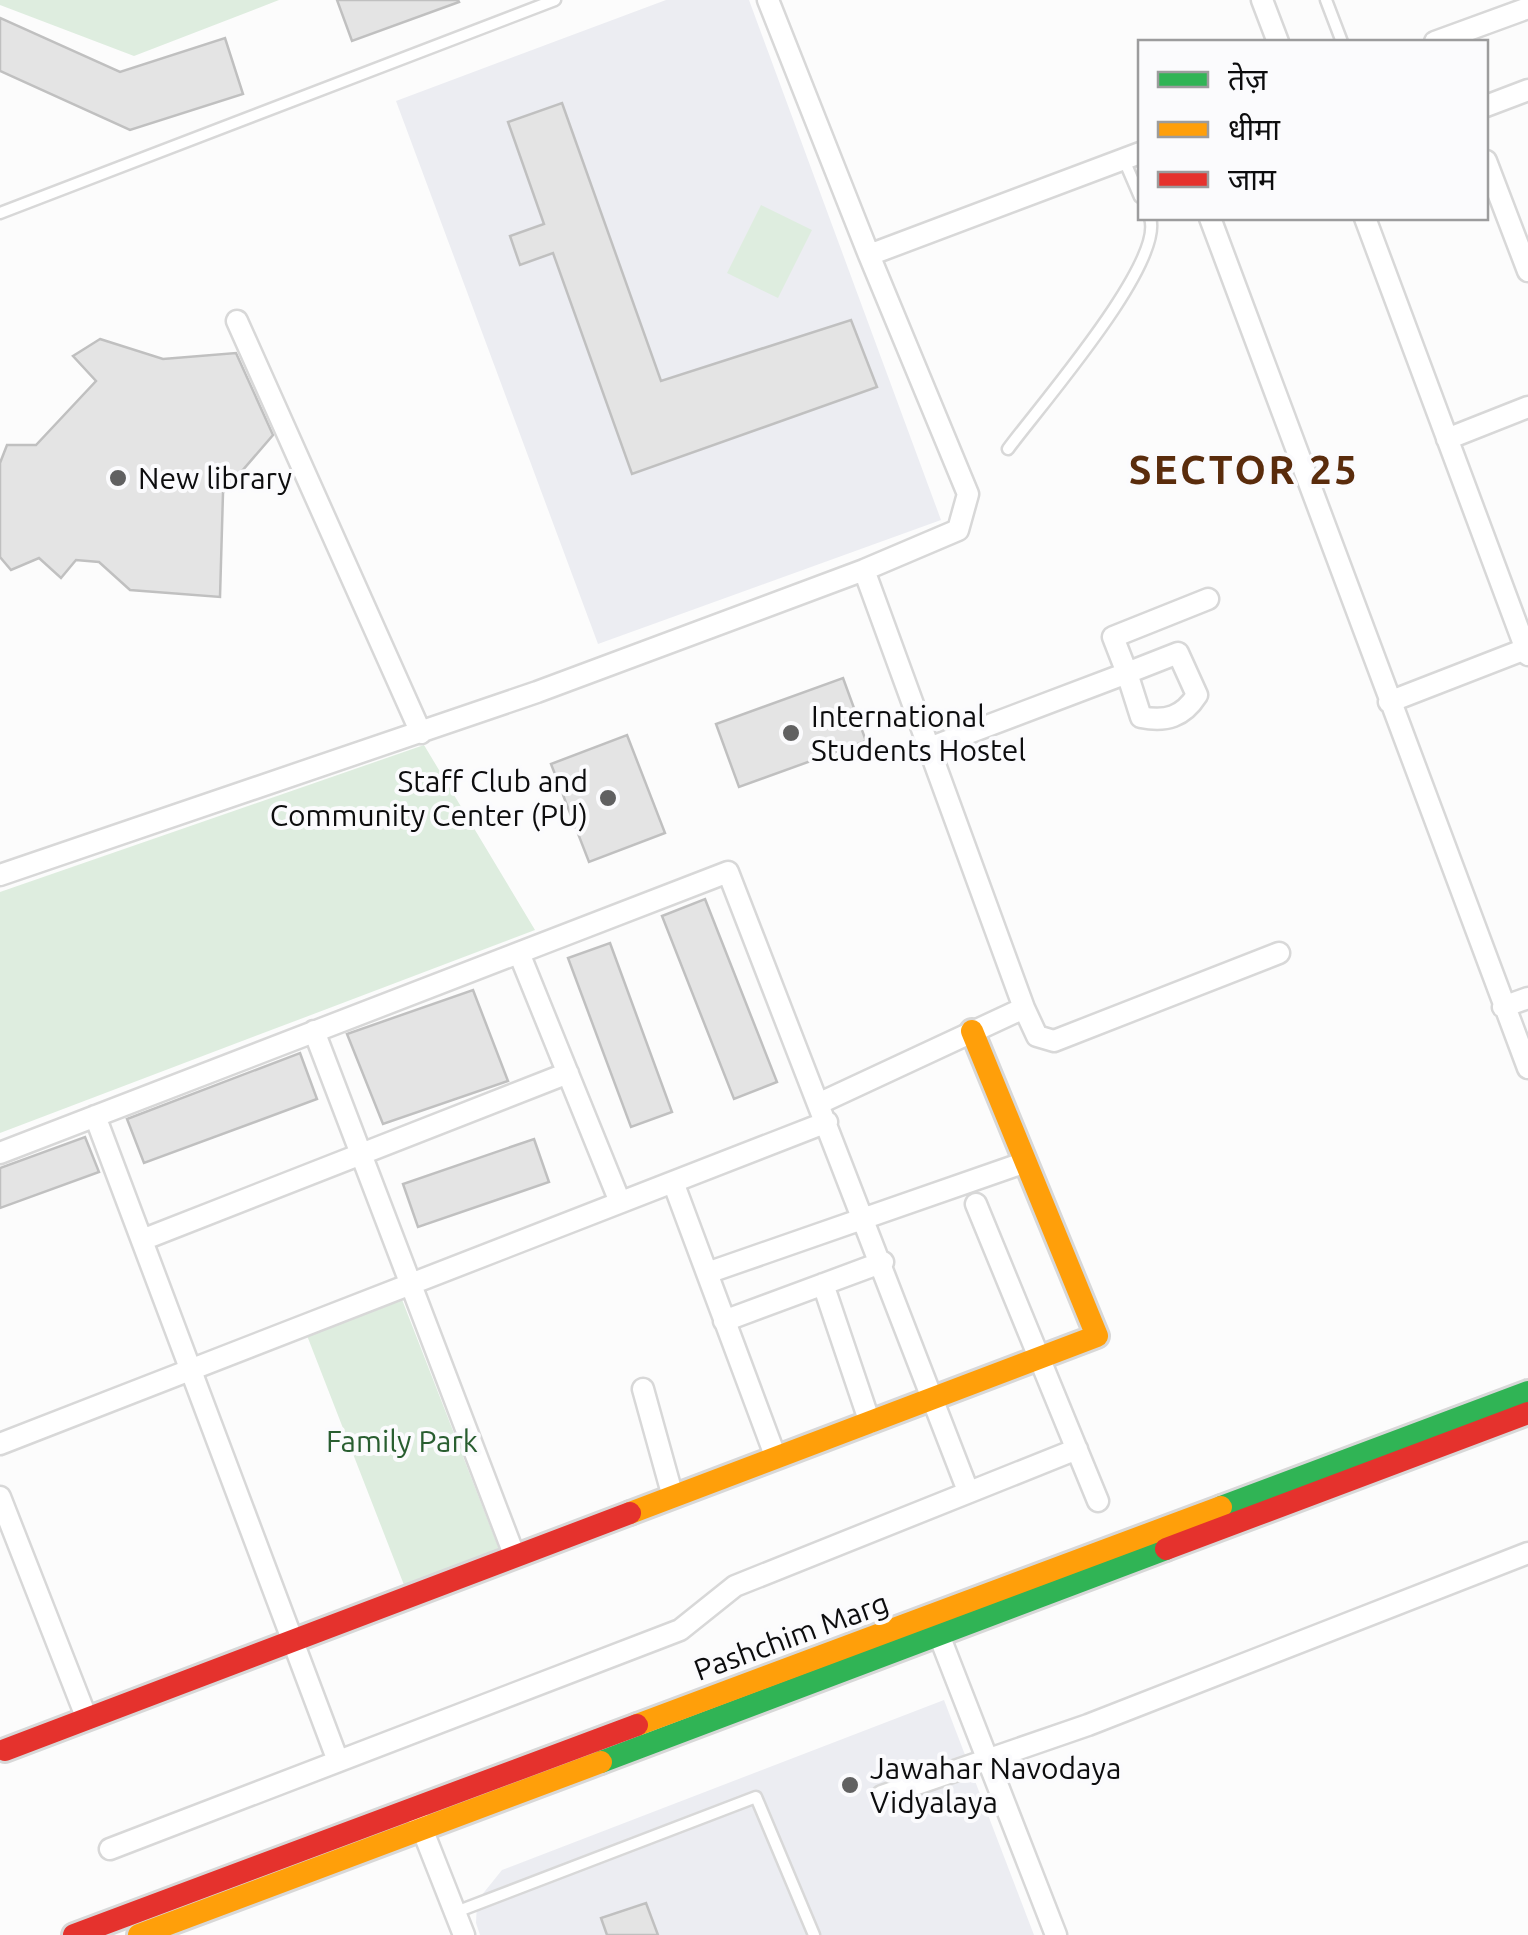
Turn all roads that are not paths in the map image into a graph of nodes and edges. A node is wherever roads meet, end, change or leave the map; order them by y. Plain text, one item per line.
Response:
1 (556, 0) edge
2 (768, 0) edge
3 (1262, 0) edge
4 (1326, 0) edge
5 (1528, 8) edge
6 (1277, 40) edge
7 (1341, 40) edge
8 (1441, 40) edge
9 (1528, 90) edge
10 (1488, 105) edge
11 (1132, 156) edge
12 (1488, 166) edge
13 (1138, 187) edge
14 (0, 213) edge
15 (1150, 220) edge
16 (1211, 220) edge
17 (1366, 220) edge
18 (869, 255) junction
19 (1528, 270) edge
20 (237, 321) dead end
21 (1528, 407) edge
22 (1447, 439) junction
23 (1008, 449) dead end
24 (864, 570) junction
25 (1208, 599) dead end
26 (1527, 651) edge
27 (1388, 702) junction
28 (421, 734) junction
29 (929, 748) junction
30 (0, 875) edge
31 (519, 953) junction
32 (1280, 953) dead end
33 (1528, 998) edge
34 (1503, 1007) junction
35 (1024, 1008) junction
36 (972, 1030) junction
37 (314, 1031) junction
38 (1528, 1068) edge
39 (568, 1073) junction
40 (824, 1112) junction
41 (95, 1116) junction
42 (0, 1153) edge
43 (362, 1156) junction
44 (1026, 1162) junction
45 (673, 1182) junction
46 (620, 1202) junction
47 (976, 1204) dead end
48 (864, 1216) junction
49 (142, 1240) junction
50 (883, 1262) junction
51 (706, 1272) junction
52 (411, 1284) junction
53 (823, 1284) junction
54 (724, 1321) junction
55 (1040, 1358) junction
56 (191, 1369) junction
57 (644, 1389) dead end
58 (1528, 1392) edge
59 (936, 1398) junction
60 (1528, 1414) edge
61 (870, 1423) junction
62 (0, 1444) edge
63 (1077, 1449) junction
64 (776, 1458) junction
65 (968, 1491) junction
66 (673, 1497) junction
67 (0, 1498) edge
68 (1098, 1501) dead end
69 (1528, 1554) edge
70 (516, 1557) junction
71 (938, 1635) junction
72 (293, 1641) junction
73 (87, 1719) junction
74 (5, 1750) dead end
75 (984, 1759) junction
76 (338, 1761) junction
77 (882, 1796) dead end
78 (418, 1819) junction
79 (110, 1849) dead end
80 (455, 1912) junction
81 (74, 1935) edge
82 (139, 1935) edge
83 (464, 1935) edge
84 (814, 1935) edge
85 (1056, 1935) edge

1 - 14 lane
2 - 18 street
3 - 6 street
4 - 7 lane
5 - 8 street
9 - 10 street
11 - 13 lane
11 - 18 street
12 - 19 street
15 - 23 lane
16 - 27 street
17 - 22 street
18 - 24 street
20 - 28 street
21 - 22 street
22 - 26 street
24 - 28 street
24 - 29 street
25 - 29 street
26 - 27 street
27 - 34 street
28 - 30 street
29 - 35 street
31 - 37 street
31 - 39 street
31 - 40 street
32 - 35 street
33 - 34 street
34 - 38 street
35 - 36 street
36 - 40 street
36 - 44 main road
37 - 41 street
37 - 43 street
39 - 43 street
39 - 46 street
40 - 45 street
40 - 48 street
41 - 42 street
41 - 49 street
43 - 49 street
43 - 52 street
44 - 48 street
44 - 55 main road
45 - 46 street
45 - 51 street
46 - 52 street
47 - 55 street
48 - 50 street
48 - 51 street
49 - 56 street
50 - 53 street
50 - 59 street
51 - 54 street
52 - 56 street
52 - 70 street
53 - 54 street
53 - 61 street
54 - 64 street
55 - 59 main road
55 - 63 street
56 - 62 street
56 - 72 street
57 - 66 street
58 - 78 main road, Pashchim Marg
59 - 61 main road
59 - 65 street
60 - 71 main road
61 - 64 main road
63 - 65 street
63 - 68 street
64 - 66 main road
65 - 76 street
66 - 70 main road
67 - 73 street
69 - 75 street
70 - 72 main road
71 - 75 street
71 - 78 main road
72 - 73 main road
72 - 76 street
73 - 74 main road
75 - 77 street
75 - 85 street
76 - 79 street
78 - 80 street
78 - 81 main road, Pashchim Marg
78 - 82 main road
80 - 83 street
80 - 84 lane

